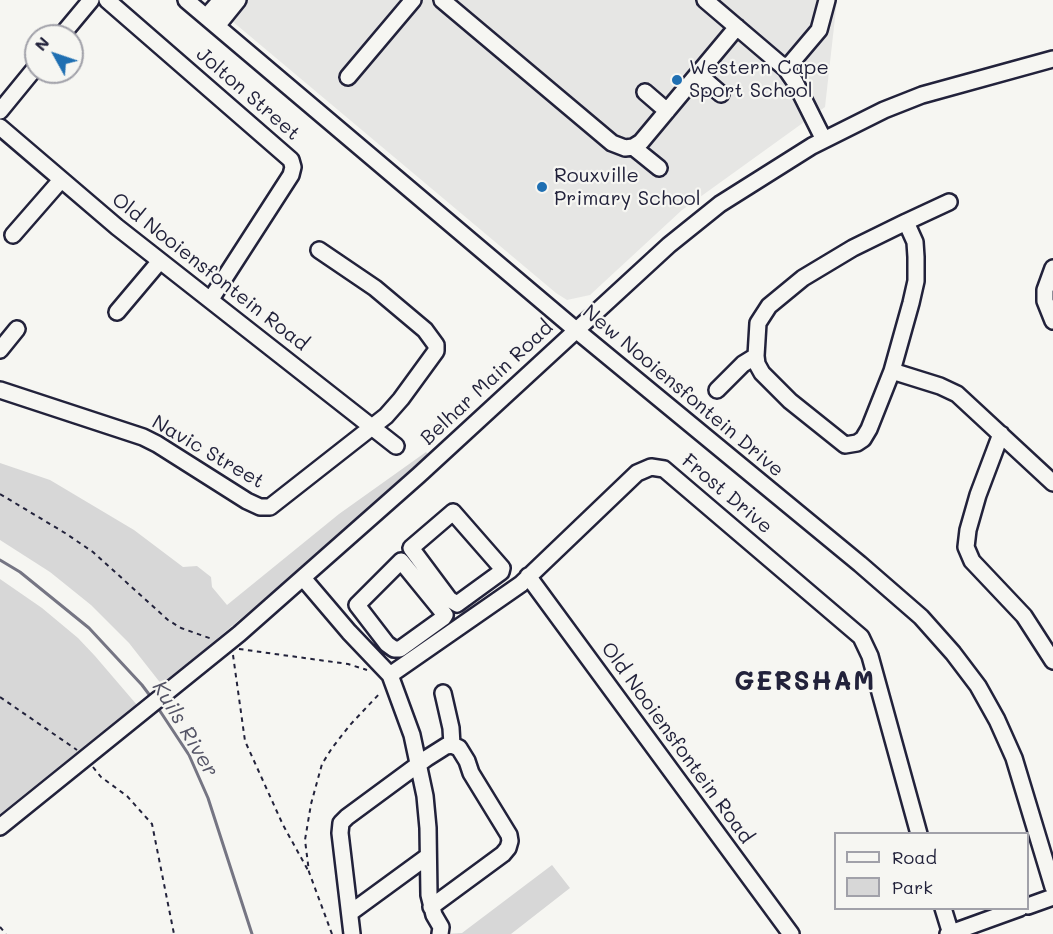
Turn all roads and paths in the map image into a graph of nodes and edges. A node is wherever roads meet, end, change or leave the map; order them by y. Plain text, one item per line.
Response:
1 (91, 0) edge
2 (107, 0) edge
3 (186, 0) edge
4 (221, 0) edge
5 (238, 0) edge
6 (413, 0) edge
7 (442, 0) edge
8 (705, 0) edge
9 (827, 0) edge
10 (211, 22) junction
11 (71, 24) edge
12 (737, 27) junction
13 (1053, 59) edge
14 (786, 69) junction
15 (698, 74) junction
16 (348, 77) dead end
17 (24, 82) edge
18 (645, 92) dead end
19 (722, 94) dead end
20 (0, 111) edge
21 (667, 111) junction
22 (0, 127) edge
23 (824, 140) junction
24 (633, 147) junction
25 (659, 168) dead end
26 (61, 180) junction
27 (949, 202) dead end
28 (906, 222) junction
29 (13, 235) dead end
30 (319, 250) dead end
31 (160, 261) junction
32 (1053, 268) edge
33 (211, 299) junction
34 (117, 312) dead end
35 (1053, 321) edge
36 (17, 329) dead end
37 (576, 330) junction
38 (0, 350) edge
39 (756, 356) junction
40 (891, 371) junction
41 (0, 390) edge
42 (717, 390) dead end
43 (373, 426) junction
44 (1001, 434) junction
45 (396, 446) dead end
46 (1053, 483) edge
47 (0, 494) edge
48 (528, 576) junction
49 (303, 578) junction
50 (480, 588) junction
51 (491, 605) junction
52 (438, 622) junction
53 (448, 636) junction
54 (218, 641) dead end
55 (1053, 661) edge
56 (389, 676) junction
57 (443, 693) dead end
58 (0, 697) edge
59 (452, 745) junction
60 (86, 759) junction
61 (419, 764) junction
62 (0, 827) edge
63 (918, 832) edge
64 (428, 856) junction
65 (309, 872) junction
66 (1053, 887) edge
67 (1053, 897) edge
68 (1029, 906) edge
69 (431, 907) junction
70 (943, 910) edge
71 (1017, 910) edge
72 (350, 913) junction
73 (0, 927) edge
74 (6, 934) edge
75 (174, 934) edge
76 (332, 934) edge
77 (352, 934) edge
78 (440, 934) edge
79 (791, 934) edge
80 (950, 934) edge

1 - 11 street
2 - 33 street, Jolton Street
3 - 10 street, New Nooiensfontein Drive
4 - 10 street
5 - 10 street
6 - 16 street
7 - 24 street
8 - 12 street
9 - 14 street
10 - 37 street, New Nooiensfontein Drive
12 - 14 street
12 - 15 street
13 - 23 street, Belhar Main Road
14 - 23 street
15 - 19 street
15 - 21 street
17 - 20 street
18 - 21 street
21 - 24 street
22 - 26 street, Old Nooiensfontein Road
23 - 37 street, Belhar Main Road
24 - 25 street
26 - 29 street
26 - 31 street, Old Nooiensfontein Road
27 - 28 street
28 - 39 street
28 - 40 street
30 - 43 street, Navic Street
31 - 33 street, Old Nooiensfontein Road
31 - 34 street
32 - 35 street
33 - 43 street, Old Nooiensfontein Road
36 - 38 street
37 - 49 street, Belhar Main Road
37 - 66 street, New Nooiensfontein Drive
39 - 40 street
39 - 42 street
40 - 44 street
41 - 43 street, Navic Street
43 - 45 street, Old Nooiensfontein Road
44 - 46 street
44 - 55 street
47 - 54 path
48 - 51 street, Frost Drive
48 - 63 street, Frost Drive
48 - 79 street, Old Nooiensfontein Road
49 - 56 street
49 - 60 street, Belhar Main Road
50 - 50 street
50 - 51 street
51 - 53 street, Frost Drive
52 - 52 street
52 - 53 street
53 - 56 street, Frost Drive
56 - 61 street
56 - 65 path
56 - 65 path
57 - 59 street
58 - 60 path
59 - 61 street
59 - 69 street
60 - 62 street, Belhar Main Road
60 - 75 path
61 - 64 street
61 - 72 street
64 - 69 street
64 - 72 street
65 - 76 path
67 - 68 street
69 - 78 street
70 - 80 street
71 - 80 street
72 - 77 street
73 - 74 path

